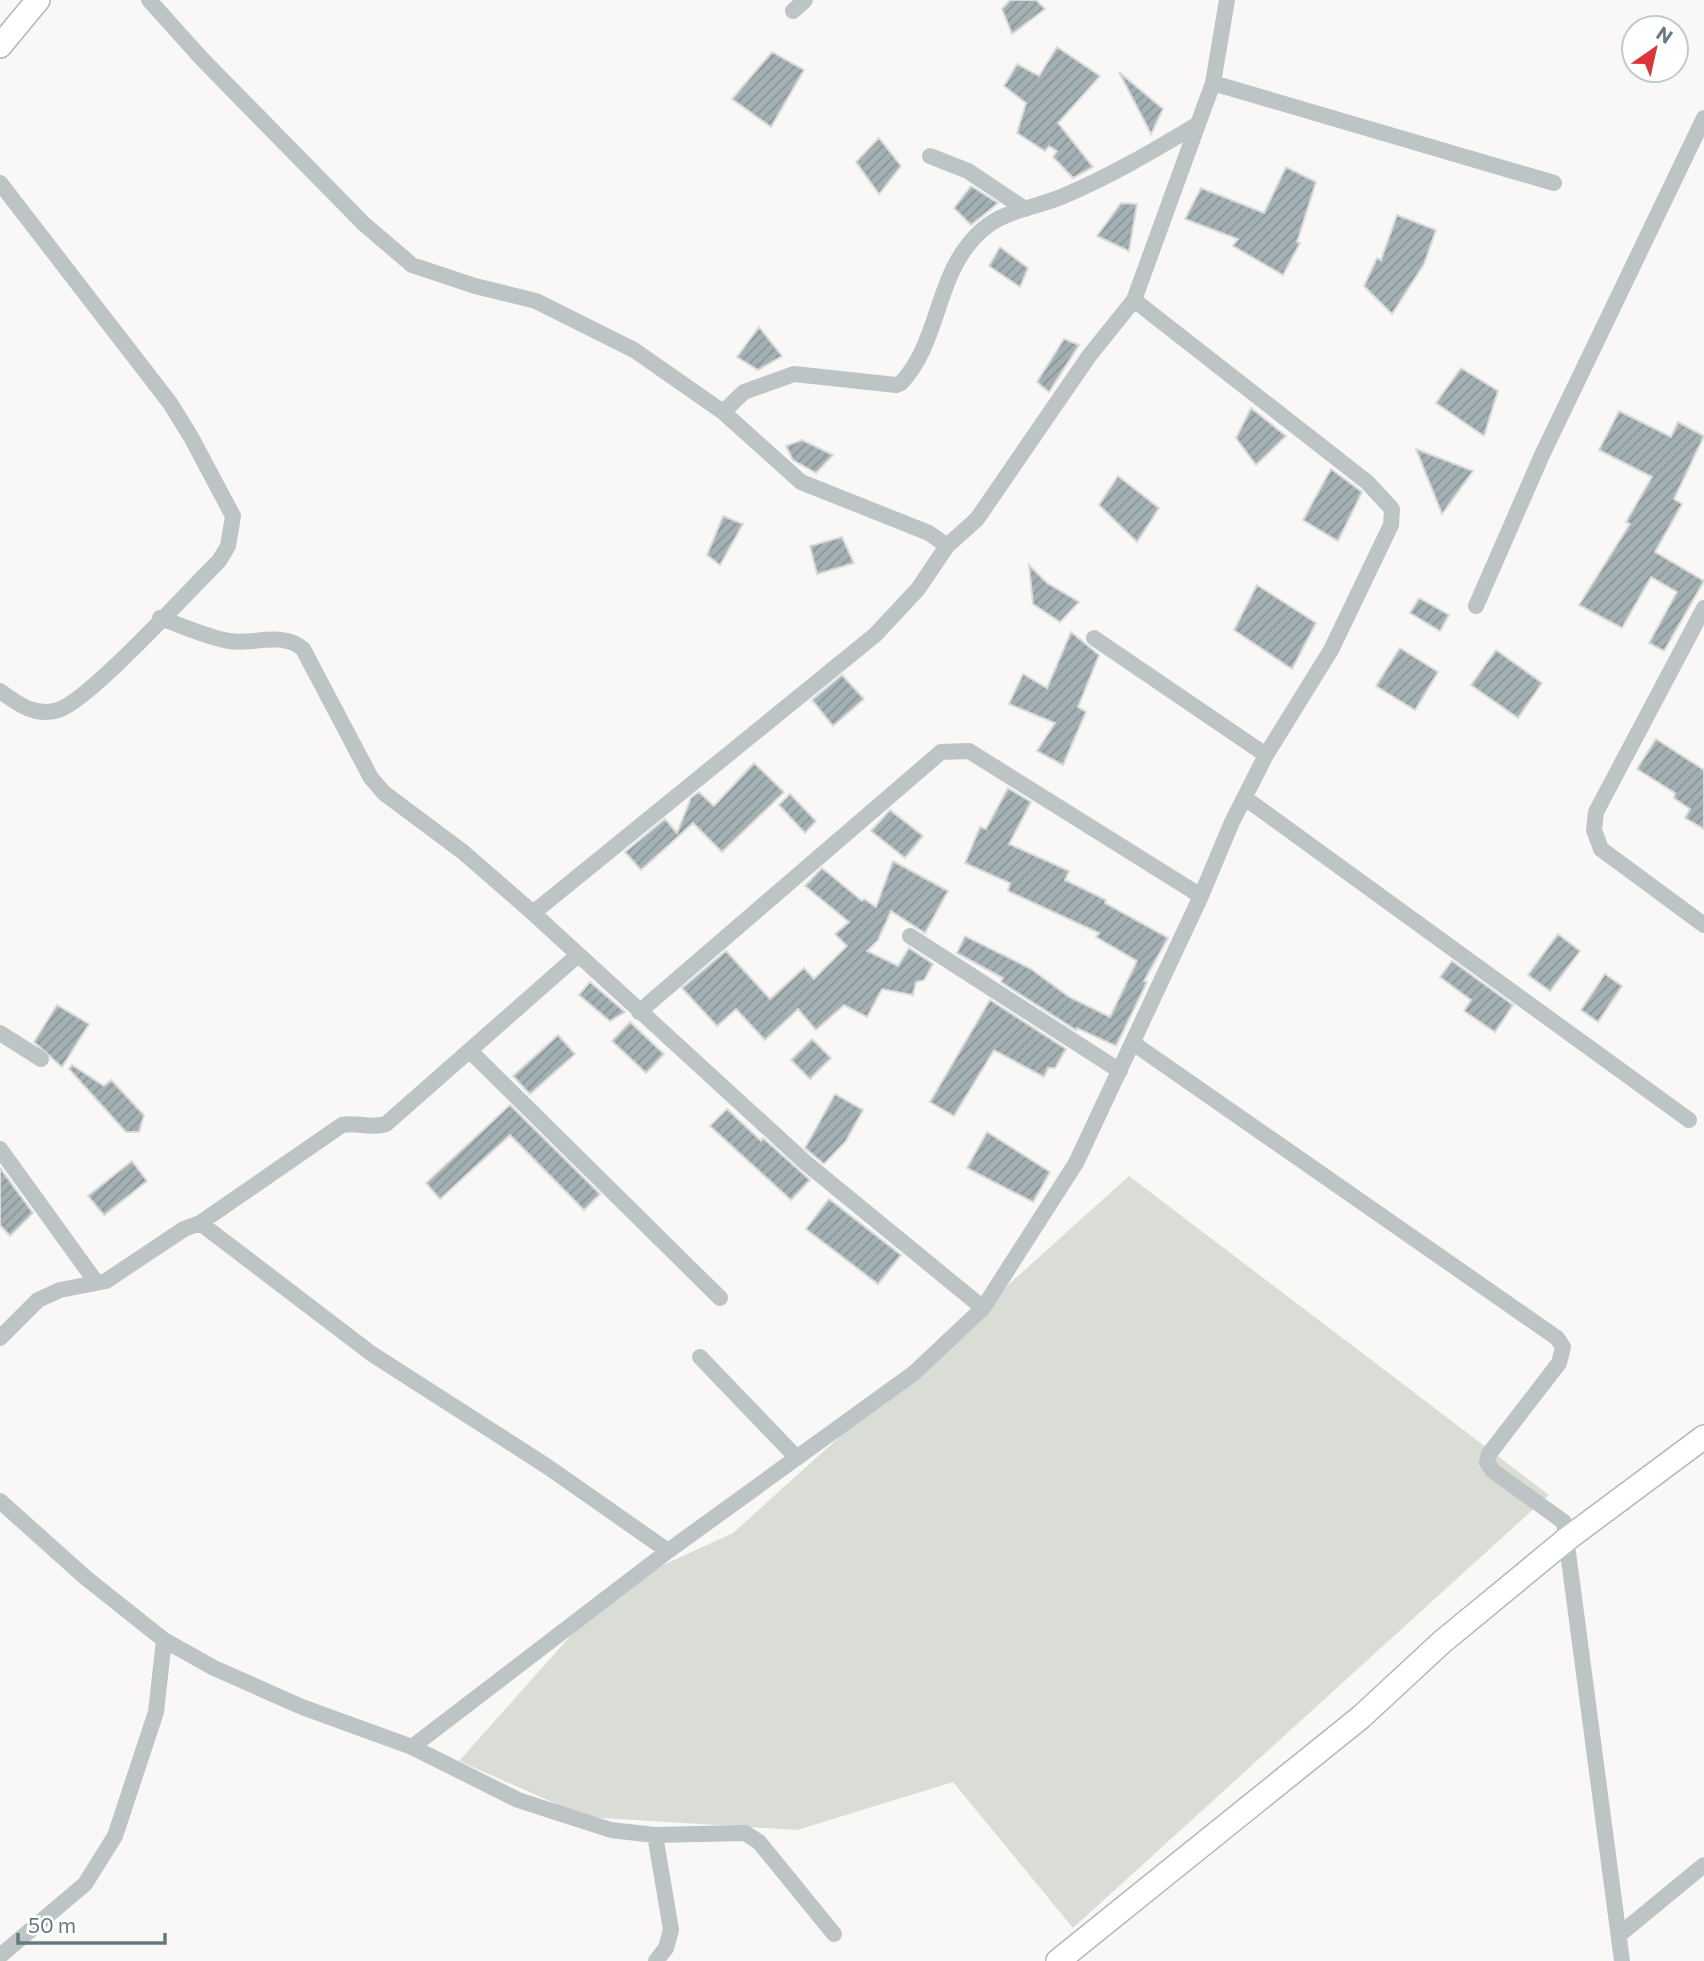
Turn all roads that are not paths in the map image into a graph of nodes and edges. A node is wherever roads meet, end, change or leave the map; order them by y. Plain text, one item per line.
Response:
1 (38, 0) edge
2 (149, 0) edge
3 (1227, 0) edge
4 (0, 46) edge
5 (1213, 83) junction
6 (1704, 118) edge
7 (1198, 124) junction
8 (930, 156) dead end
9 (0, 183) edge
10 (1554, 183) dead end
11 (1025, 209) junction
12 (1134, 300) junction
13 (723, 412) junction
14 (947, 546) junction
15 (1476, 606) dead end
16 (1704, 607) edge
17 (160, 618) junction
18 (1094, 638) dead end
19 (0, 691) edge
20 (1266, 755) junction
21 (1245, 798) junction
22 (1200, 896) junction
23 (533, 913) junction
24 (1704, 925) edge
25 (910, 936) dead end
26 (578, 955) junction
27 (639, 1012) junction
28 (0, 1033) edge
29 (1133, 1043) junction
30 (470, 1051) junction
31 (41, 1059) dead end
32 (1119, 1071) junction
33 (1689, 1120) dead end
34 (0, 1149) edge
35 (200, 1223) junction
36 (96, 1282) junction
37 (720, 1298) dead end
38 (983, 1308) junction
39 (0, 1338) edge
40 (700, 1357) dead end
41 (1704, 1437) edge
42 (797, 1458) junction
43 (0, 1501) edge
44 (1567, 1539) junction
45 (668, 1551) junction
46 (164, 1640) junction
47 (412, 1748) junction
48 (655, 1835) junction
49 (1704, 1865) edge
50 (834, 1934) dead end
51 (1619, 1935) junction
52 (0, 1956) edge
53 (656, 1961) edge
54 (1058, 1961) edge
55 (1622, 1961) edge

1 - 4 street
2 - 13 street
3 - 5 street
5 - 7 street
5 - 10 street
6 - 15 street
7 - 11 street
7 - 12 street
8 - 11 street
9 - 17 street
11 - 13 street
12 - 14 street
12 - 20 street
13 - 14 street
14 - 23 street
16 - 24 street
17 - 19 street
17 - 23 street
18 - 20 street
20 - 21 street
21 - 22 street
21 - 33 street
22 - 27 street
22 - 29 street
23 - 26 street
25 - 32 street
26 - 27 street
26 - 30 street
27 - 38 street
28 - 31 street
29 - 32 street
29 - 44 street
30 - 35 street
30 - 37 street
32 - 38 street
34 - 36 street
35 - 36 street
35 - 45 street
36 - 39 street
38 - 42 street
40 - 42 street
41 - 44 street
42 - 45 street
43 - 46 street
44 - 51 street
44 - 54 street
45 - 47 street
46 - 47 street
46 - 52 street
47 - 48 street
48 - 50 street
48 - 53 street
49 - 51 street
51 - 55 street

